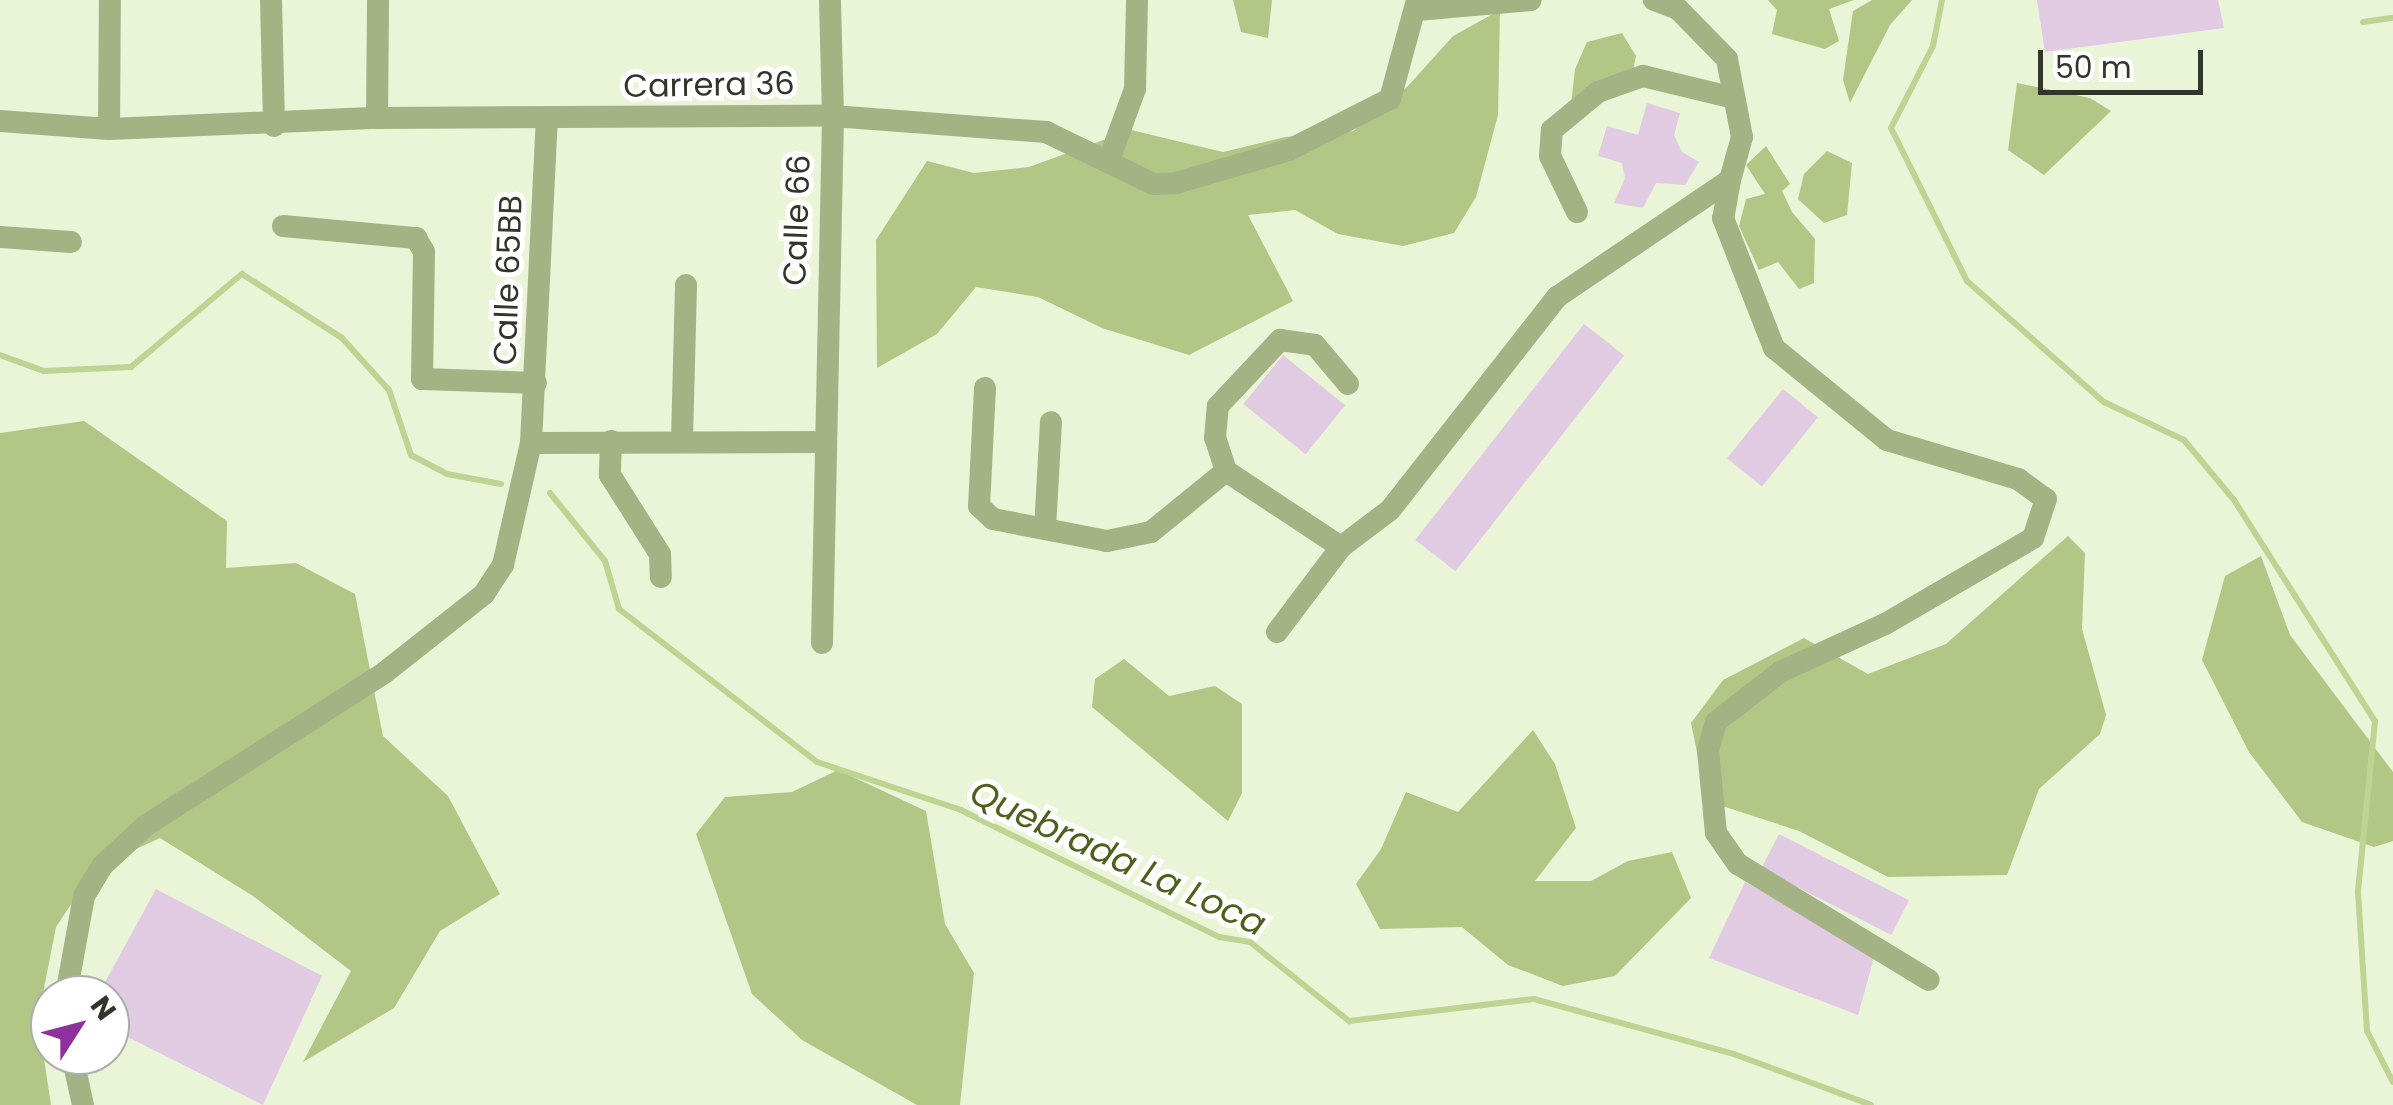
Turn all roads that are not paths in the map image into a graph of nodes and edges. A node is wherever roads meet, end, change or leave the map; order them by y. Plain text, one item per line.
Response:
1 (110, 0) edge
2 (271, 0) edge
3 (378, 0) edge
4 (830, 0) edge
5 (1137, 0) edge
6 (1532, 0) edge
7 (1654, 0) edge
8 (1417, 5) edge
9 (1734, 98) junction
10 (834, 116) junction
11 (377, 118) junction
12 (547, 120) junction
13 (0, 121) edge
14 (274, 126) junction
15 (109, 129) junction
16 (1109, 160) junction
17 (1730, 180) junction
18 (1577, 212) dead end
19 (283, 226) dead end
20 (0, 237) edge
21 (71, 242) dead end
22 (686, 285) dead end
23 (536, 383) junction
24 (1348, 384) dead end
25 (985, 388) dead end
26 (1051, 422) dead end
27 (682, 439) junction
28 (611, 440) junction
29 (531, 442) junction
30 (822, 442) junction
31 (1226, 471) junction
32 (1045, 529) junction
33 (1341, 547) junction
34 (660, 576) dead end
35 (1277, 632) dead end
36 (822, 643) dead end
37 (70, 975) edge
38 (1929, 980) dead end
39 (76, 1075) edge
40 (83, 1105) edge

1 - 15 street
2 - 14 street
3 - 11 street
4 - 10 street, Calle 66
5 - 16 street
6 - 8 street
7 - 9 street
8 - 16 street, Carrera 36
9 - 17 street
9 - 18 street
10 - 12 street, Carrera 36
10 - 16 street, Carrera 36
10 - 30 street, Calle 66
11 - 12 street, Carrera 36
11 - 14 street, Carrera 36
12 - 23 street, Calle 65BB
13 - 15 street, Carrera 36
14 - 15 street, Carrera 36
17 - 33 street
17 - 38 street
19 - 23 street
20 - 21 street
22 - 27 street
23 - 29 street, Calle 65BB
24 - 31 street
25 - 32 street
26 - 32 street
27 - 28 street
27 - 30 street
28 - 29 street
28 - 34 street
29 - 37 street, Calle 65BB
30 - 36 street, Calle 66
31 - 32 street
31 - 33 street
33 - 35 street
39 - 40 street

